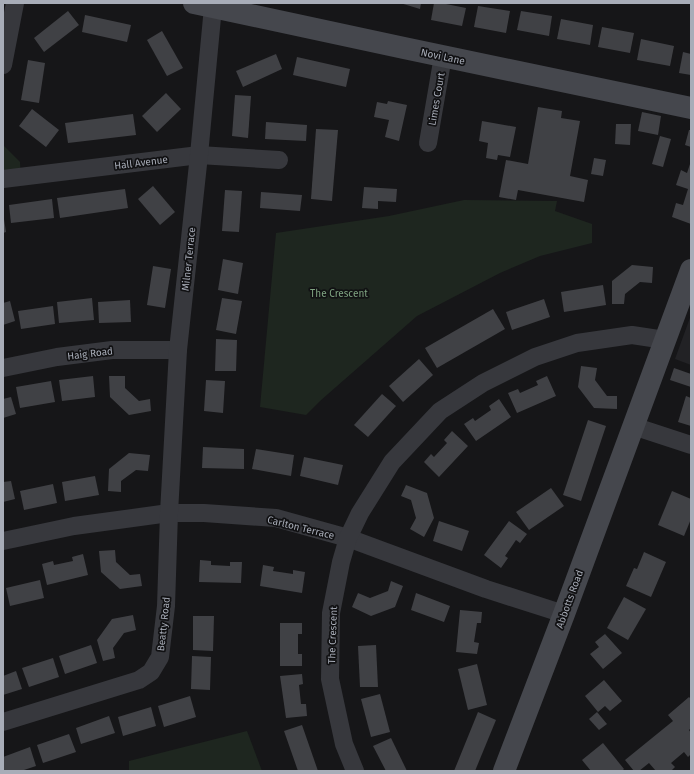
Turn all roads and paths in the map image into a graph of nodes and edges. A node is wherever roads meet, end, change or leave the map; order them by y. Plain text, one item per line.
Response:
1 (15, 3) edge
2 (204, 5) edge
3 (444, 56) junction
4 (3, 65) edge
5 (691, 108) edge
6 (428, 143) dead end
7 (199, 155) junction
8 (279, 160) dead end
9 (3, 179) edge
10 (691, 270) edge
11 (665, 340) junction
12 (178, 350) junction
13 (3, 368) edge
14 (633, 426) junction
15 (691, 445) edge
16 (169, 513) junction
17 (348, 538) junction
18 (3, 541) edge
19 (564, 614) junction
20 (3, 722) edge
21 (355, 771) edge
22 (504, 771) edge

1 - 4 street
2 - 3 street, Novi Lane
2 - 7 street, Milner Terrace
3 - 5 street, Novi Lane
3 - 6 street, Limes Court
7 - 8 street, Hall Avenue
7 - 9 street, Hall Avenue
7 - 12 street, Milner Terrace
10 - 11 street, Abbotts Road
11 - 14 street, Abbotts Road
11 - 17 street, The Crescent
12 - 13 street, Haig Road
12 - 16 street, Milner Terrace
14 - 15 street
14 - 19 street, Abbotts Road
16 - 17 street, Carlton Terrace
16 - 18 street, Carlton Terrace
16 - 20 street, Beatty Road
17 - 19 street, Carlton Terrace
17 - 21 street, The Crescent
19 - 22 street, Abbotts Road

